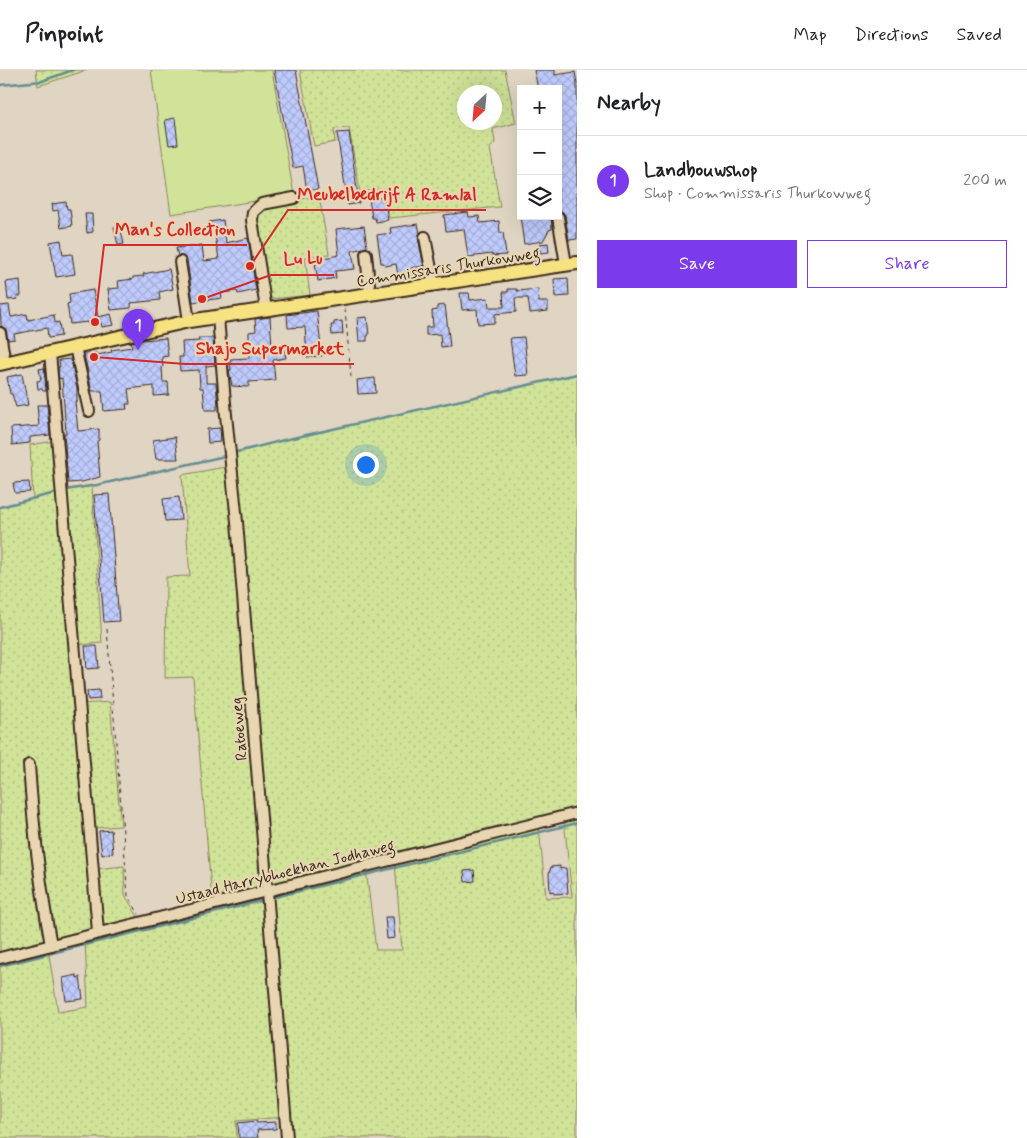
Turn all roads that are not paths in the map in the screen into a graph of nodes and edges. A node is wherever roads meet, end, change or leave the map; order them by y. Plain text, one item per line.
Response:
1 (294, 198) dead end
2 (559, 220) edge
3 (426, 237) dead end
4 (366, 254) dead end
5 (180, 262) dead end
6 (572, 264) edge
7 (434, 285) junction
8 (370, 294) junction
9 (266, 309) junction
10 (218, 317) junction
11 (189, 321) junction
12 (0, 333) edge
13 (75, 347) junction
14 (50, 352) junction
15 (2, 364) edge
16 (89, 411) dead end
17 (29, 765) dead end
18 (577, 813) edge
19 (267, 890) junction
20 (98, 932) junction
21 (51, 945) junction
22 (0, 958) edge
23 (287, 1138) edge

1 - 9 street
2 - 6 street
3 - 7 street
4 - 8 street
5 - 11 street
6 - 7 main road, Commissaris Thurkowweg
7 - 8 main road, Commissaris Thurkowweg
8 - 9 main road, Commissaris Thurkowweg
9 - 10 main road, Commissaris Thurkowweg
10 - 11 main road, Commissaris Thurkowweg
10 - 19 street, Ratoeweg
11 - 13 main road, Commissaris Thurkowweg
12 - 15 street
13 - 14 main road, Commissaris Thurkowweg
13 - 16 street
14 - 15 main road, Commissaris Thurkowweg
14 - 20 street
17 - 21 street
18 - 19 street, Ustaad Harrybhoekhan Jodhaweg
19 - 20 street, Ustaad Harrybhoekhan Jodhaweg
19 - 23 street, Ratoeweg
20 - 21 street, Ustaad Harrybhoekhan Jodhaweg
21 - 22 street, Ustaad Harrybhoekhan Jodhaweg

